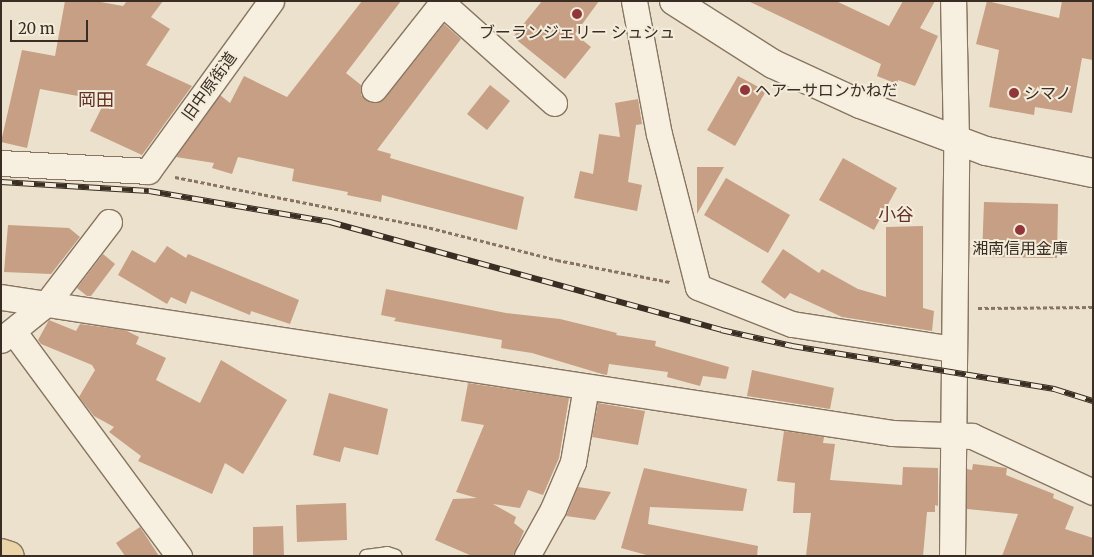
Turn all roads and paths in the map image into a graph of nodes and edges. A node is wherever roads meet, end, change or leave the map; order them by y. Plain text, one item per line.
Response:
1 (271, 1) edge
2 (634, 1) edge
3 (674, 1) edge
4 (441, 2) edge
5 (949, 3) edge
6 (374, 89) dead end
7 (554, 103) dead end
8 (956, 140) junction
9 (1, 163) edge
10 (148, 171) junction
11 (1093, 173) edge
12 (109, 222) dead end
13 (698, 287) junction
14 (1, 297) edge
15 (46, 303) junction
16 (1093, 307) edge
17 (974, 308) dead end
18 (7, 335) edge
19 (954, 349) junction
20 (586, 387) junction
21 (952, 435) junction
22 (1093, 492) edge
23 (1, 553) edge
24 (10, 556) edge
25 (179, 556) edge
26 (366, 556) edge
27 (396, 556) edge
28 (528, 556) edge
29 (952, 556) edge

1 - 10 street, 旧中原街道
2 - 13 street
3 - 8 street
4 - 6 street
4 - 7 street
5 - 8 street
8 - 11 street
8 - 19 street
9 - 10 street
10 - 13 path
12 - 15 street
13 - 19 street
14 - 15 street
15 - 18 street
15 - 20 street
16 - 17 path
18 - 25 street
19 - 21 street
20 - 21 street
20 - 28 street
21 - 22 street
21 - 29 street
23 - 24 main road
26 - 27 lane

